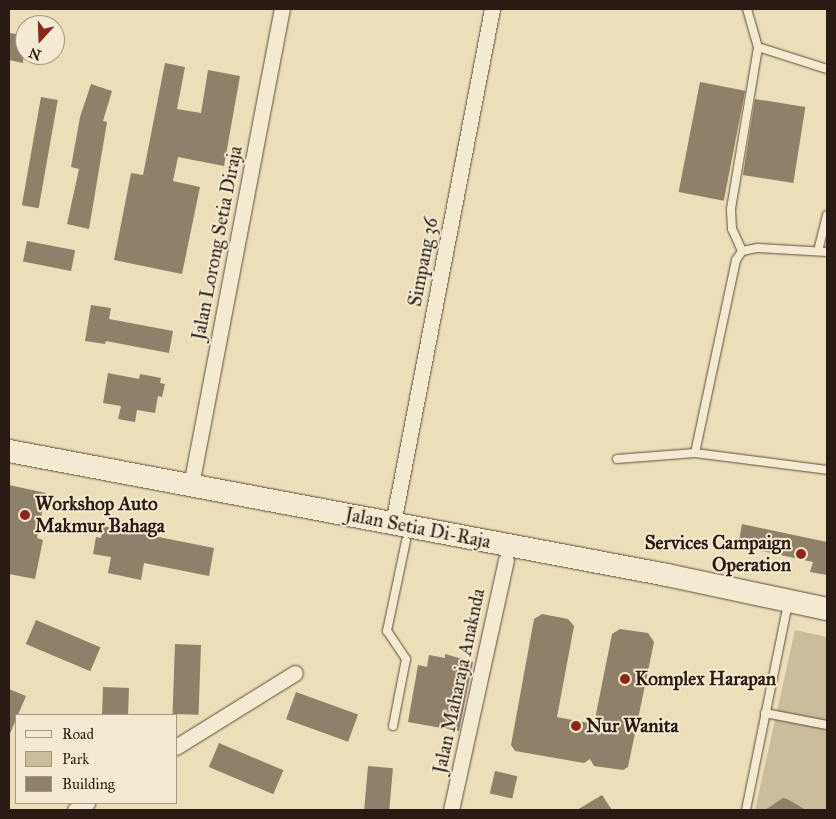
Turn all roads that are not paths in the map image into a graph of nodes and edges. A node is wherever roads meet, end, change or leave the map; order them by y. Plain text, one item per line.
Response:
1 (282, 9) edge
2 (492, 9) edge
3 (747, 9) edge
4 (758, 47) junction
5 (827, 69) edge
6 (827, 215) edge
7 (742, 251) junction
8 (818, 251) junction
9 (827, 252) edge
10 (9, 450) edge
11 (695, 453) junction
12 (617, 460) dead end
13 (9, 465) edge
14 (827, 470) edge
15 (191, 485) junction
16 (393, 522) junction
17 (406, 541) junction
18 (506, 560) junction
19 (827, 609) edge
20 (786, 613) junction
21 (827, 623) edge
22 (295, 674) dead end
23 (766, 713) junction
24 (827, 725) edge
25 (393, 726) dead end
26 (178, 746) edge
27 (451, 810) edge
28 (746, 810) edge

1 - 15 street, Jalan Lorong Setia Diraja
2 - 16 street, Simpang 36
3 - 4 lane
4 - 5 lane
4 - 7 lane
6 - 8 lane
7 - 8 lane
7 - 11 lane
8 - 9 lane
10 - 15 main road, Jalan Setia Di-Raja
11 - 12 lane
11 - 14 lane
13 - 17 main road, Jalan Setia Di-Raja
15 - 16 main road, Jalan Setia Di-Raja
16 - 19 main road, Jalan Setia Di-Raja
17 - 18 main road, Jalan Setia Di-Raja
17 - 25 lane
18 - 20 main road, Jalan Setia Di-Raja
18 - 27 street, Jalan Maharaja Anaknda
20 - 21 main road, Jalan Setia Di-Raja
20 - 23 lane
22 - 26 street
23 - 24 lane
23 - 28 lane

